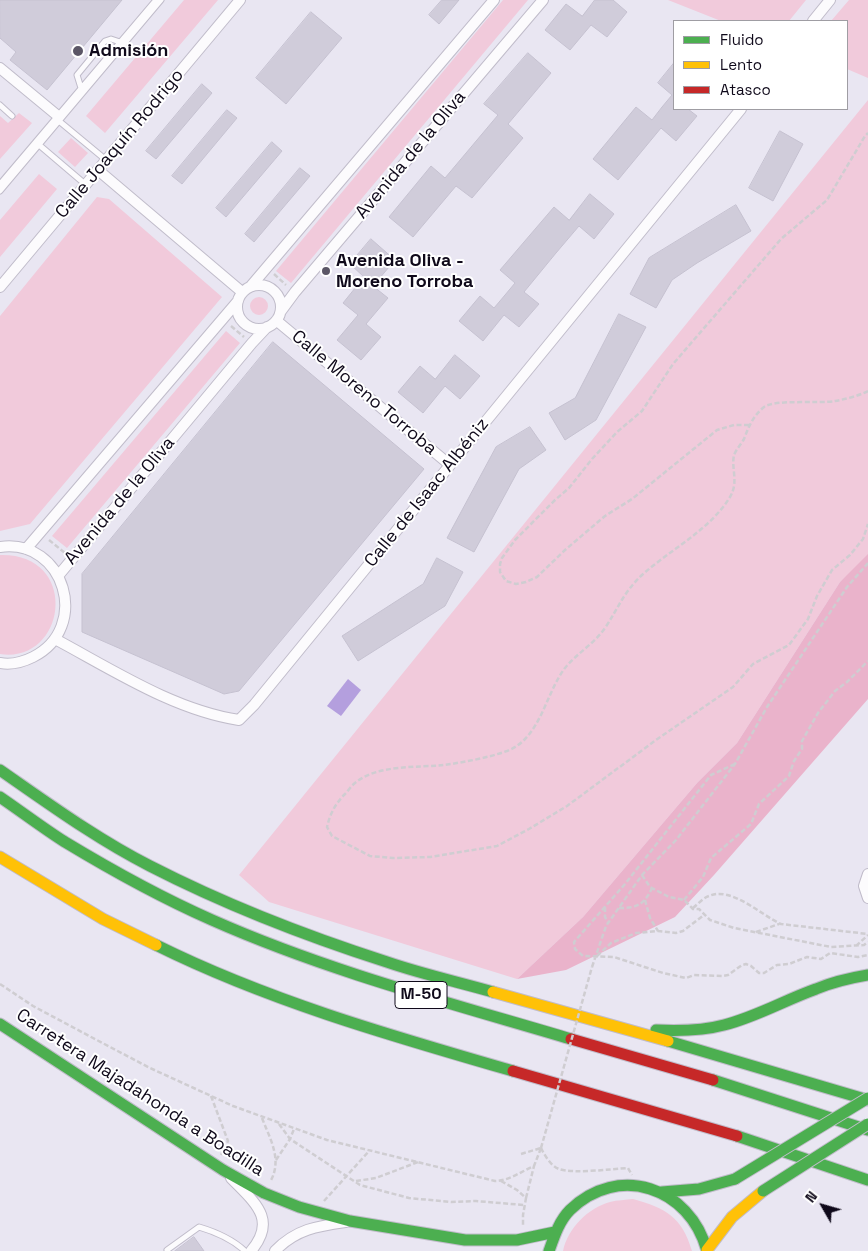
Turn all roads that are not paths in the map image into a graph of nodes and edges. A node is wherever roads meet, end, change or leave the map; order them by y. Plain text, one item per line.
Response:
1 (156, 0) edge
2 (161, 0) edge
3 (240, 0) edge
4 (494, 0) edge
5 (543, 0) edge
6 (830, 0) edge
7 (814, 20) edge
8 (120, 42) junction
9 (0, 68) edge
10 (0, 74) edge
11 (81, 88) junction
12 (0, 105) edge
13 (740, 110) edge
14 (12, 116) dead end
15 (57, 119) junction
16 (37, 144) junction
17 (106, 160) junction
18 (98, 170) junction
19 (0, 184) edge
20 (86, 184) junction
21 (0, 191) edge
22 (0, 287) edge
23 (244, 293) junction
24 (279, 316) junction
25 (267, 327) junction
26 (450, 465) junction
27 (0, 547) edge
28 (26, 549) junction
29 (58, 576) junction
30 (55, 639) junction
31 (0, 663) edge
32 (0, 770) edge
33 (0, 797) edge
34 (0, 857) edge
35 (0, 868) edge
36 (868, 874) edge
37 (868, 898) edge
38 (868, 975) edge
39 (600, 1023) junction
40 (0, 1024) edge
41 (376, 1032) junction
42 (868, 1099) edge
43 (868, 1124) edge
44 (868, 1130) edge
45 (218, 1167) junction
46 (868, 1180) edge
47 (662, 1192) junction
48 (350, 1221) junction
49 (555, 1232) junction
50 (465, 1240) junction
51 (167, 1250) edge
52 (245, 1251) edge
53 (251, 1251) edge
54 (276, 1251) edge
55 (501, 1251) edge
56 (549, 1251) edge
57 (707, 1251) edge

1 - 8 lane
2 - 15 lane
3 - 17 street, Calle Joaquín Rodrigo
4 - 23 street, Avenida de la Oliva
5 - 24 street, Avenida de la Oliva
6 - 7 street
8 - 11 lane
8 - 11 lane
9 - 15 street
10 - 15 street
11 - 15 lane
12 - 14 lane
13 - 26 street, Calle de Isaac Albéniz
15 - 16 lane
15 - 17 lane
16 - 19 lane
16 - 20 lane
16 - 21 lane
17 - 18 street, Calle Joaquín Rodrigo
18 - 20 street, Calle Joaquín Rodrigo
18 - 23 street
20 - 22 street, Calle Joaquín Rodrigo
23 - 24 street
23 - 25 street
23 - 28 street, Avenida de la Oliva
24 - 25 street
24 - 26 street, Calle Moreno Torroba
25 - 29 street, Avenida de la Oliva
26 - 30 street, Calle de Isaac Albéniz
27 - 28 street
28 - 29 street
29 - 30 street, Avenida de la Oliva
30 - 31 street, Avenida de la Oliva
32 - 39 main road
33 - 44 main road, M-50
34 - 41 main road
35 - 41 main road
36 - 37 street
38 - 39 main road
39 - 42 main road
40 - 45 main road, Carretera Majadahonda a Boadilla
41 - 46 main road
42 - 47 main road, bridge
43 - 57 main road, bridge
45 - 48 main road, Carretera Majadahonda a Boadilla
45 - 53 street
47 - 49 main road
47 - 57 main road
48 - 50 main road, Carretera Majadahonda a Boadilla
48 - 54 street
49 - 50 main road, Carretera Majadahonda a Boadilla
49 - 56 main road
50 - 55 main road, Carretera Majadahonda a Boadilla
51 - 52 lane

